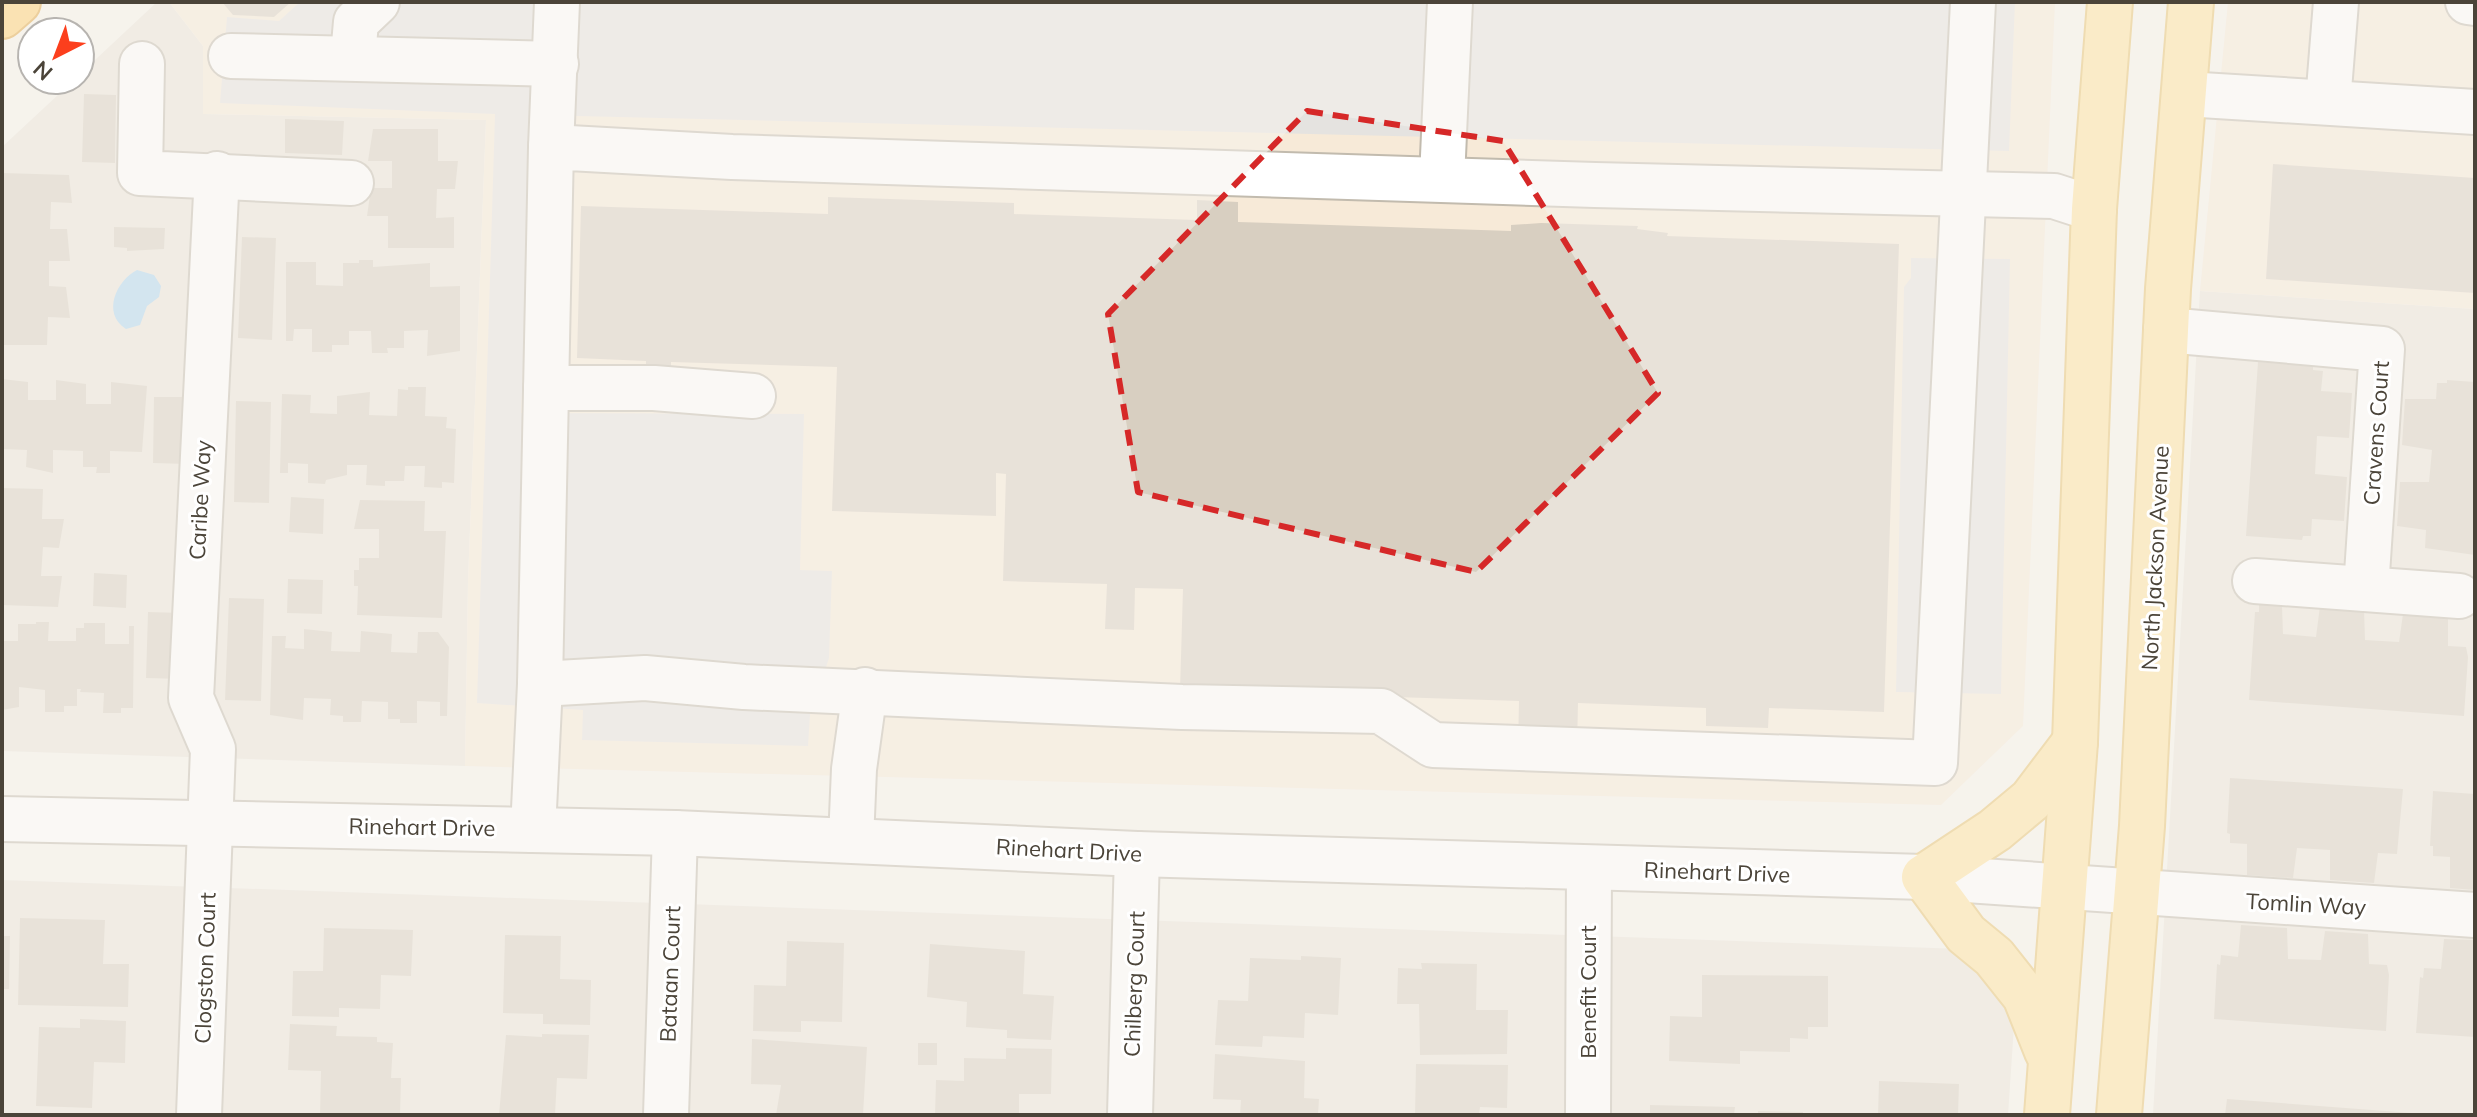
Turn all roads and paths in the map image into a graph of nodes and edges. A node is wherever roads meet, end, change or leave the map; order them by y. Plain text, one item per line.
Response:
1 (18, 2) edge
2 (377, 2) edge
3 (557, 2) edge
4 (1450, 2) edge
5 (1973, 2) edge
6 (2110, 2) edge
7 (2191, 2) edge
8 (2336, 2) edge
9 (2468, 2) edge
10 (2475, 3) edge
11 (2, 16) edge
12 (231, 56) dead end
13 (353, 56) junction
14 (142, 64) dead end
15 (556, 64) junction
16 (2185, 94) junction
17 (2328, 102) junction
18 (2475, 112) edge
19 (551, 147) junction
20 (217, 174) junction
21 (1442, 178) junction
22 (351, 183) dead end
23 (1965, 194) junction
24 (2094, 209) junction
25 (2166, 330) junction
26 (546, 388) junction
27 (753, 396) dead end
28 (2255, 581) dead end
29 (2366, 589) junction
30 (2459, 596) dead end
31 (540, 684) junction
32 (865, 690) junction
33 (2075, 742) junction
34 (2, 819) edge
35 (211, 822) junction
36 (533, 830) junction
37 (675, 833) junction
38 (851, 840) junction
39 (1137, 854) junction
40 (1589, 868) junction
41 (1924, 877) junction
42 (2067, 888) junction
43 (2136, 893) junction
44 (2475, 915) edge
45 (2051, 1062) junction
46 (199, 1115) edge
47 (666, 1115) edge
48 (1130, 1115) edge
49 (1588, 1115) edge
50 (2047, 1115) edge
51 (2119, 1115) edge

1 - 11 highway
2 - 13 street
3 - 15 street
4 - 21 street
5 - 23 street
6 - 24 main road
7 - 16 main road, North Jackson Avenue
8 - 17 street
9 - 10 street
12 - 13 street
13 - 15 street
14 - 20 street
15 - 19 street
16 - 17 street
16 - 25 main road, North Jackson Avenue
17 - 18 street
19 - 21 street
19 - 26 street
20 - 22 street
20 - 35 street, Caribe Way
21 - 23 street
23 - 24 street
23 - 32 street
24 - 33 main road
25 - 29 street, Cravens Court
25 - 43 main road, North Jackson Avenue
26 - 27 street
26 - 31 street
28 - 29 street
29 - 30 street
31 - 32 street
31 - 36 street
32 - 38 street
33 - 41 main road
33 - 42 main road
34 - 35 street, Rinehart Drive
35 - 36 street, Rinehart Drive
35 - 46 street, Clogston Court
36 - 37 street, Rinehart Drive
37 - 38 street, Rinehart Drive
37 - 47 street, Bataan Court
38 - 39 street, Rinehart Drive
39 - 40 street, Rinehart Drive
39 - 48 street, Chilberg Court
40 - 41 street, Rinehart Drive
40 - 49 street, Benefit Court
41 - 42 street, Rinehart Drive
41 - 45 main road
42 - 43 street, Rinehart Drive
42 - 45 main road
43 - 44 street, Tomlin Way
43 - 51 main road, North Jackson Avenue
45 - 50 main road

